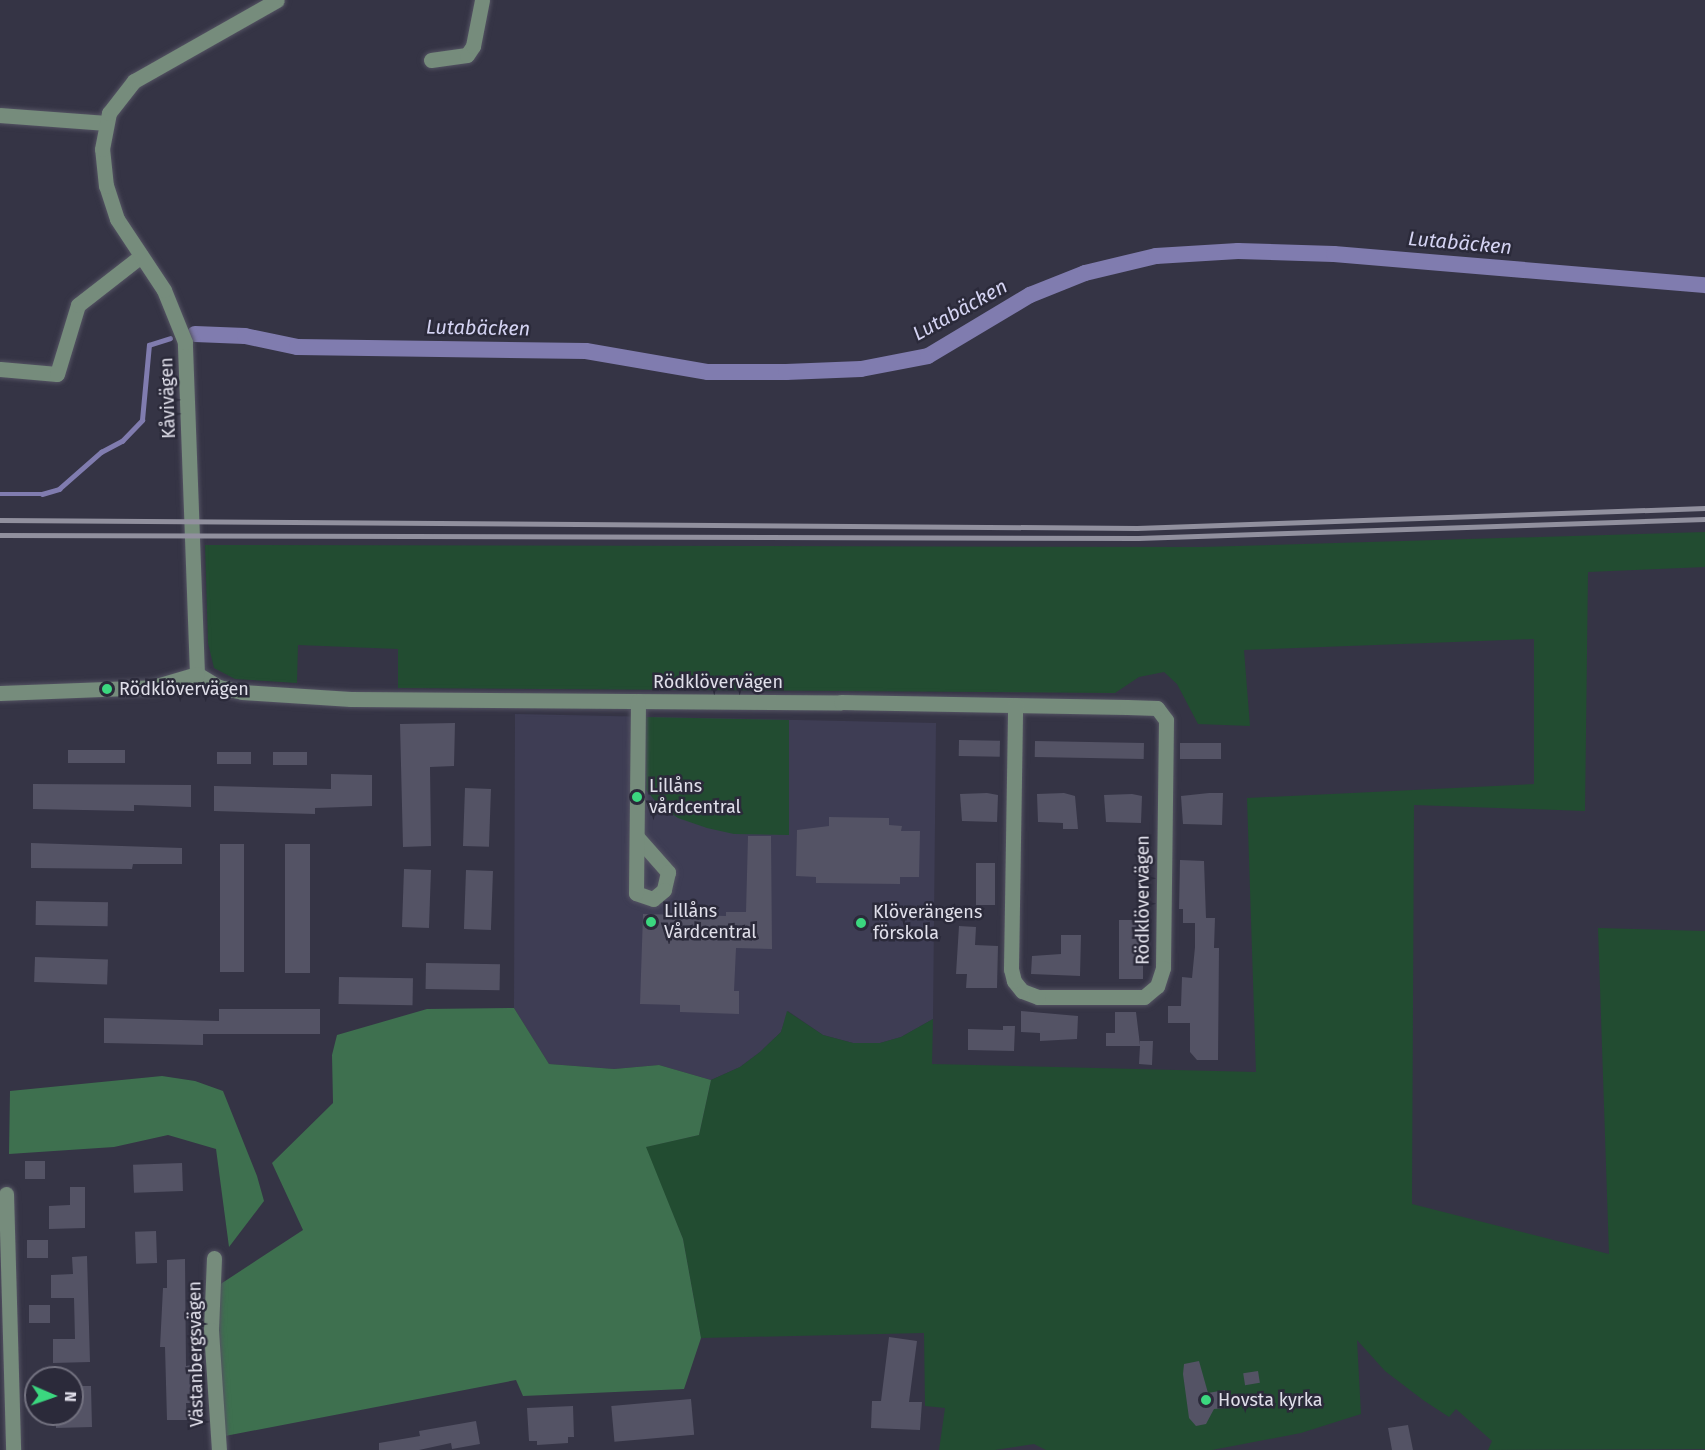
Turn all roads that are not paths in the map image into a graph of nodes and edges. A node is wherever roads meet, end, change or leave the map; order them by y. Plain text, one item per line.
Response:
1 (277, 0) edge
2 (482, 0) edge
3 (431, 60) dead end
4 (0, 115) edge
5 (106, 123) junction
6 (141, 256) junction
7 (0, 369) edge
8 (197, 674) junction
9 (0, 693) edge
10 (638, 701) junction
11 (1015, 705) junction
12 (637, 837) dead end
13 (6, 1194) dead end
14 (214, 1258) dead end
15 (13, 1450) edge
16 (219, 1450) edge

1 - 5 street, Kåvivägen
2 - 3 street
4 - 5 street
5 - 6 street, Kåvivägen
6 - 7 street
6 - 8 street, Kåvivägen
8 - 9 street
8 - 10 street, Rödklövervägen
10 - 11 street, Rödklövervägen
10 - 12 street, Rödklövervägen
11 - 11 street, Rödklövervägen
13 - 15 street
14 - 16 street, Västanbergsvägen

